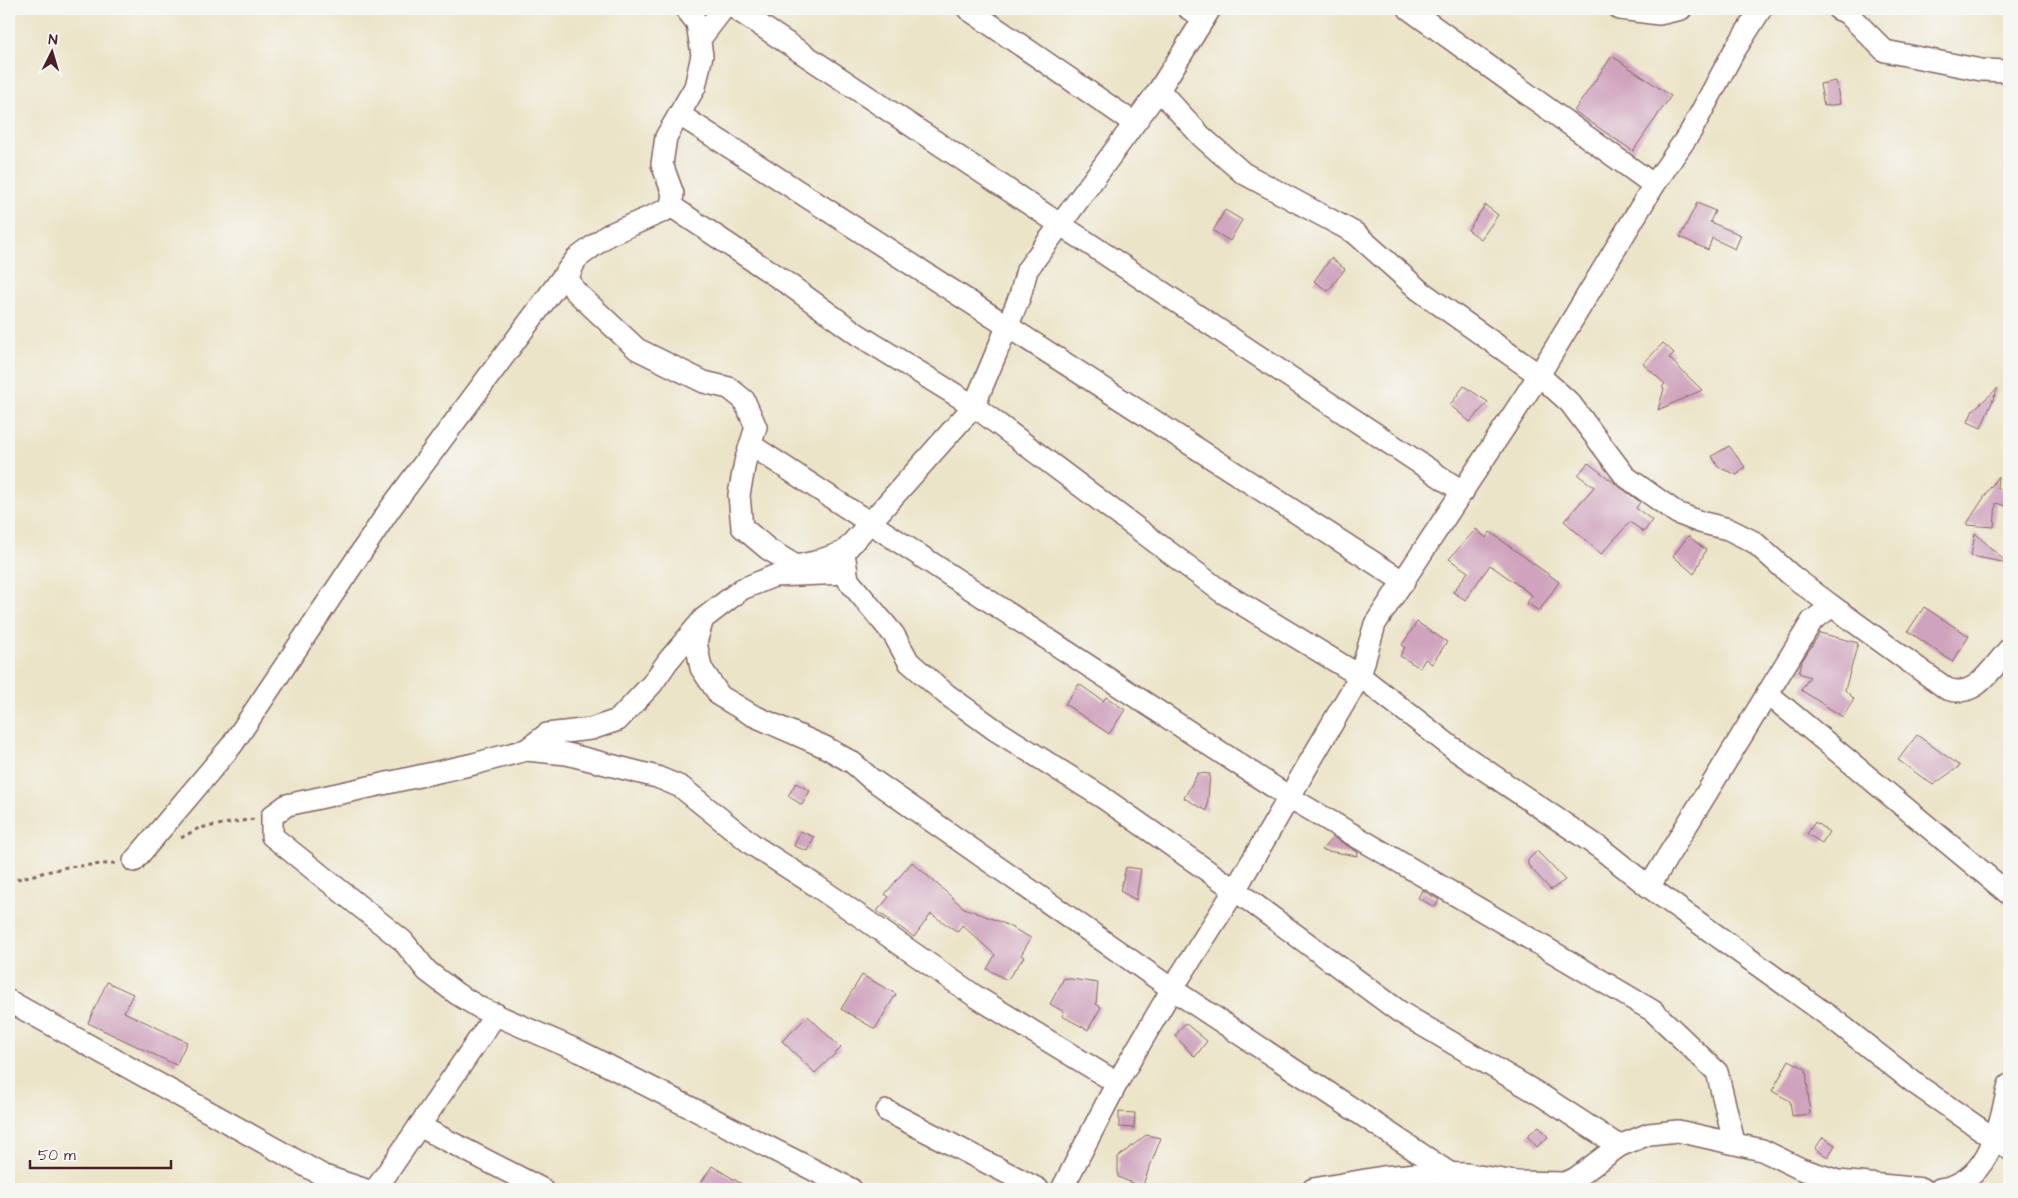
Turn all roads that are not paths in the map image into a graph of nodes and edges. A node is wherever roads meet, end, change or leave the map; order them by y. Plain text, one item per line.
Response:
1 (686, 9) edge
2 (723, 9) edge
3 (736, 9) edge
4 (968, 9) edge
5 (1409, 9) edge
6 (1620, 9) edge
7 (1681, 9) edge
8 (1762, 9) edge
9 (1838, 9) edge
10 (1201, 12) edge
11 (700, 39) junction
12 (2009, 71) edge
13 (1159, 90) junction
14 (680, 115) junction
15 (1134, 123) junction
16 (1654, 185) junction
17 (671, 206) junction
18 (1060, 224) junction
19 (576, 259) junction
20 (1007, 326) junction
21 (1540, 375) junction
22 (974, 406) junction
23 (751, 445) junction
24 (1463, 492) junction
25 (870, 523) junction
26 (844, 552) junction
27 (846, 573) junction
28 (1404, 582) junction
29 (1832, 606) junction
30 (703, 619) junction
31 (2009, 650) edge
32 (1360, 676) junction
33 (1767, 693) junction
34 (526, 750) junction
35 (1289, 797) junction
36 (134, 861) dead end
37 (1649, 887) junction
38 (1235, 890) junction
39 (2009, 894) edge
40 (1172, 989) junction
41 (9, 1001) edge
42 (496, 1014) junction
43 (1116, 1083) junction
44 (2009, 1085) edge
45 (887, 1111) dead end
46 (419, 1126) junction
47 (1734, 1142) junction
48 (2002, 1144) edge
49 (1619, 1146) junction
50 (1451, 1174) junction
51 (363, 1189) edge
52 (376, 1189) edge
53 (542, 1189) edge
54 (851, 1189) edge
55 (1038, 1189) edge
56 (1062, 1189) edge
57 (1313, 1189) edge
58 (1923, 1189) edge
59 (1940, 1189) edge

1 - 11 street
2 - 11 street
3 - 18 street
4 - 15 street
5 - 16 street
6 - 7 street
8 - 16 street
9 - 12 street
10 - 13 street
11 - 14 street
13 - 15 street
13 - 21 street
14 - 17 street
14 - 20 street
15 - 18 street
16 - 21 street
17 - 19 street
17 - 22 street
18 - 20 street
18 - 24 street
19 - 23 street
19 - 36 street
20 - 22 street
20 - 28 street
21 - 24 street
21 - 29 street
22 - 25 street
22 - 32 street
23 - 25 street
23 - 26 street
24 - 28 street
25 - 26 street
25 - 35 street
26 - 27 street
27 - 30 street
27 - 38 street
28 - 32 street
29 - 31 street
29 - 33 street
30 - 34 street
30 - 40 street
32 - 35 street
32 - 37 street
33 - 37 street
33 - 39 street
34 - 42 street
34 - 43 street
35 - 38 street
35 - 47 street
37 - 48 street
38 - 40 street
38 - 49 street
40 - 43 street
40 - 50 street
41 - 51 street
42 - 46 street
42 - 54 street
43 - 56 street
44 - 48 street
45 - 55 street
46 - 52 street
46 - 53 street
47 - 49 street
47 - 58 street
48 - 59 street
49 - 50 street
50 - 57 street

